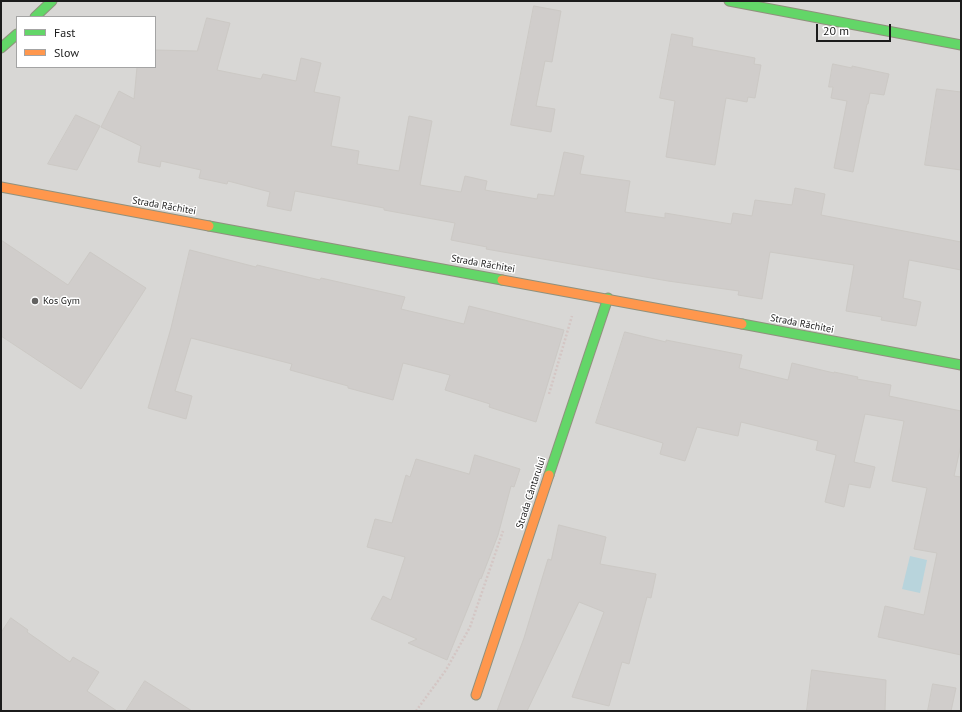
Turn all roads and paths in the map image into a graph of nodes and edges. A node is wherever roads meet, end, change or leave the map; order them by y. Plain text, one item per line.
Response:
1 (52, 1) edge
2 (729, 1) edge
3 (36, 16) edge
4 (16, 35) edge
5 (961, 45) edge
6 (1, 48) edge
7 (1, 187) edge
8 (579, 293) junction
9 (608, 298) junction
10 (961, 365) edge
11 (548, 397) dead end
12 (503, 530) dead end
13 (476, 695) dead end
14 (416, 711) edge

1 - 3 street
2 - 5 street
4 - 6 street
7 - 8 street, Strada Răchitei
8 - 9 street, Strada Răchitei
8 - 11 path
9 - 10 street, Strada Răchitei
9 - 13 street, Strada Cântarului
12 - 14 path

